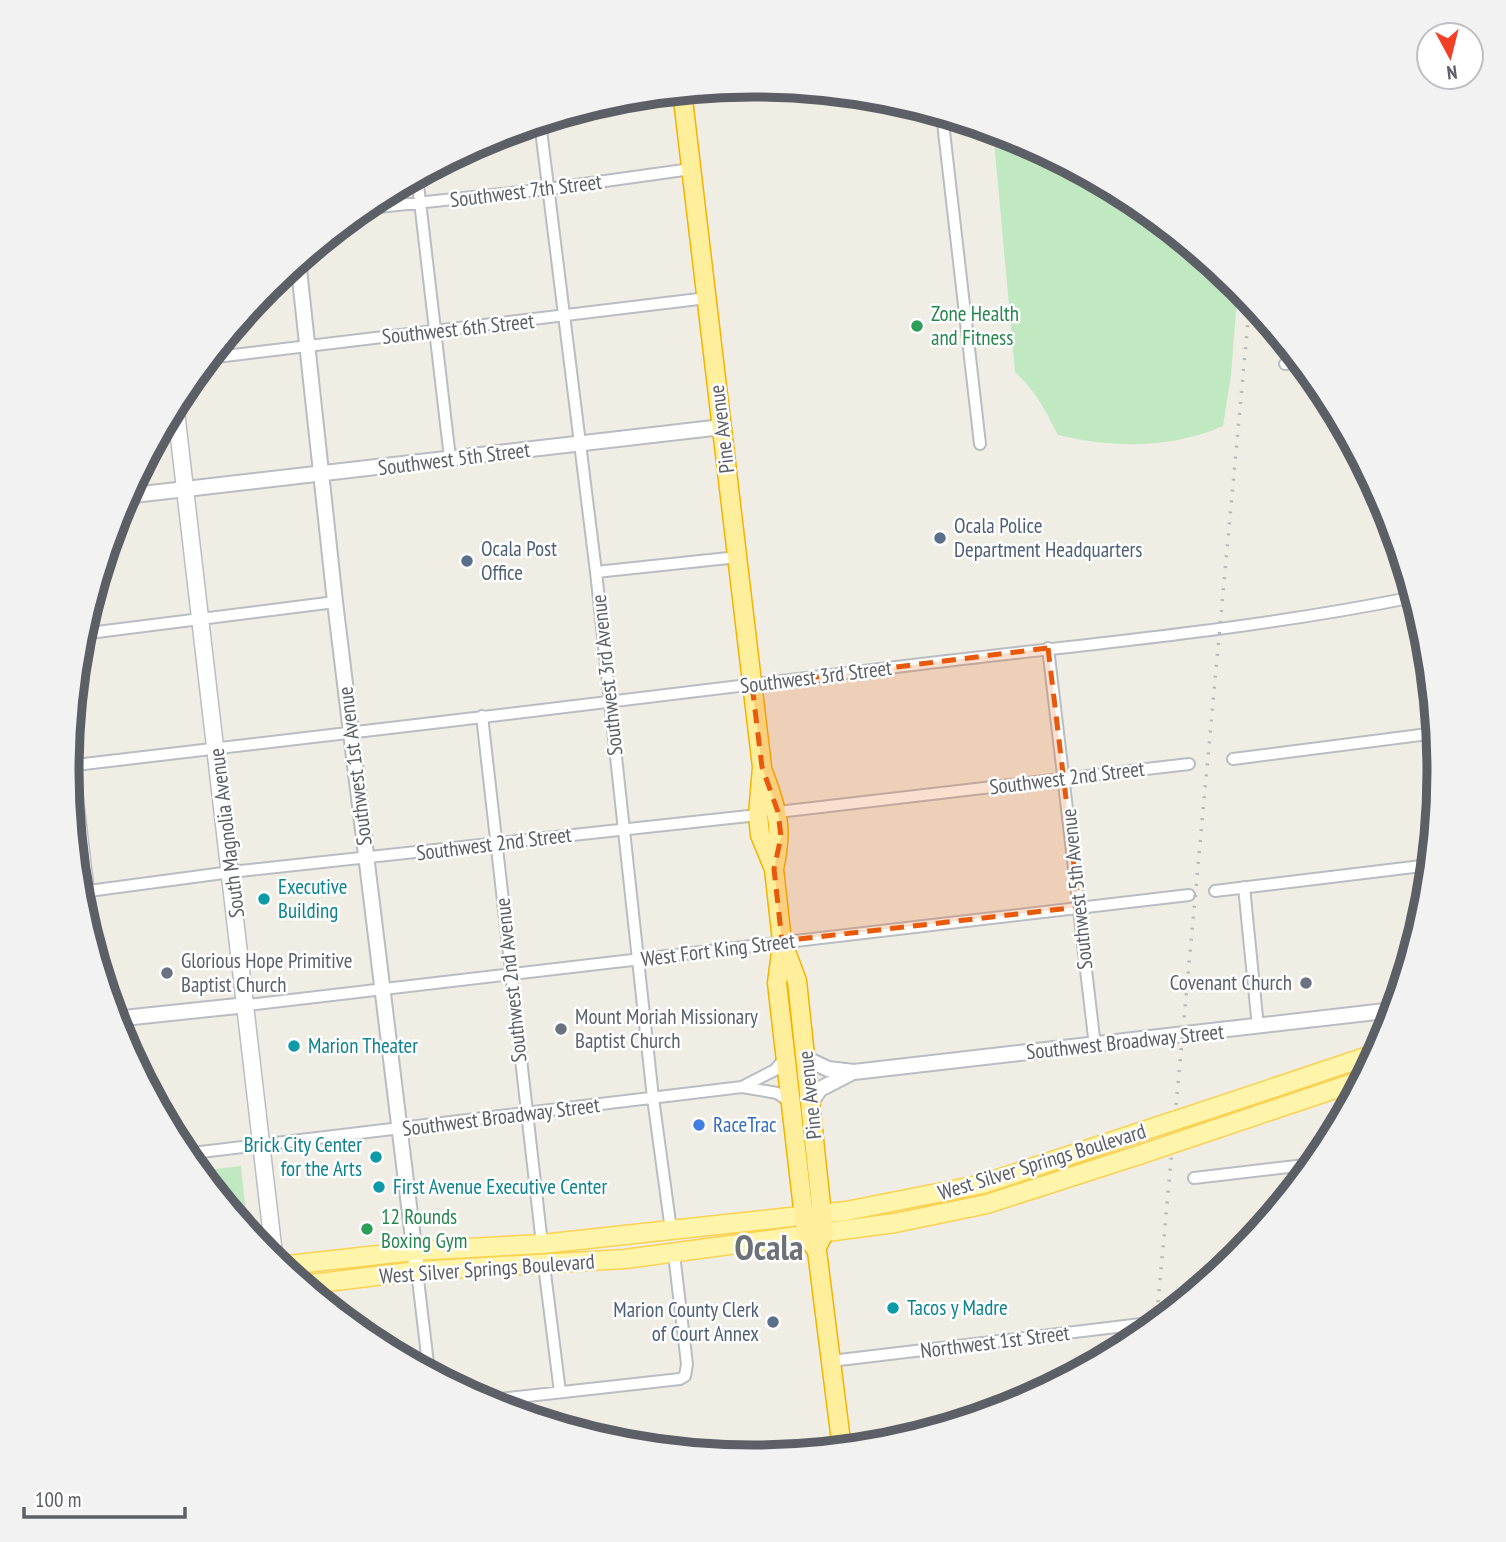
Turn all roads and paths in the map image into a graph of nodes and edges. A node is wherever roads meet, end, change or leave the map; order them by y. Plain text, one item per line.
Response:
1 (683, 101) edge
2 (943, 125) edge
3 (541, 131) edge
4 (691, 169) junction
5 (418, 186) edge
6 (548, 189) junction
7 (420, 203) junction
8 (384, 207) edge
9 (299, 272) edge
10 (706, 298) junction
11 (564, 317) junction
12 (435, 332) junction
13 (307, 345) junction
14 (222, 356) edge
15 (1290, 363) edge
16 (1285, 364) dead end
17 (177, 420) edge
18 (722, 427) junction
19 (579, 444) junction
20 (980, 444) dead end
21 (450, 458) junction
22 (321, 475) junction
23 (186, 489) junction
24 (138, 494) edge
25 (737, 557) junction
26 (596, 572) junction
27 (1405, 599) edge
28 (335, 602) junction
29 (200, 619) junction
30 (94, 632) edge
31 (1048, 648) junction
32 (752, 685) junction
33 (610, 701) junction
34 (482, 716) junction
35 (350, 732) junction
36 (1426, 734) edge
37 (217, 747) junction
38 (79, 759) edge
39 (1233, 759) dead end
40 (1189, 764) dead end
41 (762, 767) junction
42 (1065, 778) junction
43 (778, 812) junction
44 (758, 815) junction
45 (625, 829) junction
46 (496, 844) junction
47 (366, 859) junction
48 (1420, 866) edge
49 (774, 869) junction
50 (231, 872) junction
51 (1244, 887) junction
52 (90, 890) edge
53 (1215, 891) dead end
54 (1189, 895) dead end
55 (1079, 907) junction
56 (782, 941) junction
57 (638, 960) junction
58 (511, 975) junction
59 (382, 989) junction
60 (247, 1005) junction
61 (1382, 1011) edge
62 (126, 1018) edge
63 (1258, 1027) junction
64 (1094, 1046) junction
65 (785, 1058) junction
66 (1363, 1058) edge
67 (807, 1059) junction
68 (854, 1072) junction
69 (1350, 1084) edge
70 (743, 1087) junction
71 (653, 1098) junction
72 (790, 1102) junction
73 (811, 1102) junction
74 (526, 1113) junction
75 (399, 1129) junction
76 (260, 1147) junction
77 (197, 1153) edge
78 (1299, 1166) edge
79 (1194, 1178) dead end
80 (823, 1213) junction
81 (804, 1215) junction
82 (671, 1230) junction
83 (266, 1237) edge
84 (607, 1238) junction
85 (816, 1239) junction
86 (542, 1244) junction
87 (414, 1251) junction
88 (674, 1254) junction
89 (292, 1263) edge
90 (544, 1265) junction
91 (481, 1267) junction
92 (417, 1271) junction
93 (315, 1284) edge
94 (1138, 1324) edge
95 (428, 1361) edge
96 (831, 1361) junction
97 (560, 1392) junction
98 (506, 1398) edge
99 (841, 1439) edge

1 - 4 highway, Pine Avenue
2 - 20 street
3 - 6 street, Southwest 3rd Avenue
4 - 6 street, Southwest 7th Street
4 - 10 highway, Pine Avenue
5 - 7 street
6 - 7 street, Southwest 7th Street
6 - 11 street, Southwest 3rd Avenue
7 - 8 street, Southwest 7th Street
7 - 12 street
9 - 13 street, Southwest 1st Avenue
10 - 11 street, Southwest 6th Street
10 - 18 highway, Pine Avenue
11 - 12 street, Southwest 6th Street
11 - 19 street, Southwest 3rd Avenue
12 - 13 street, Southwest 6th Street
12 - 21 street
13 - 14 street, Southwest 6th Street
13 - 22 street, Southwest 1st Avenue
15 - 16 street
17 - 23 main road, South Magnolia Avenue
18 - 19 street, Southwest 5th Street
18 - 25 highway, Pine Avenue
19 - 21 street, Southwest 5th Street
19 - 26 street, Southwest 3rd Avenue
21 - 22 street, Southwest 5th Street
22 - 23 street, Southwest 5th Street
22 - 28 street, Southwest 1st Avenue
23 - 24 street, Southwest 5th Street
23 - 29 main road, South Magnolia Avenue
25 - 26 street
25 - 32 highway, Pine Avenue
26 - 33 street, Southwest 3rd Avenue
27 - 31 street, Southwest 3rd Street
28 - 29 street
28 - 35 street, Southwest 1st Avenue
29 - 30 street
29 - 37 main road, South Magnolia Avenue
31 - 32 street, Southwest 3rd Street
31 - 42 street, Southwest 5th Avenue
32 - 33 street, Southwest 3rd Street
32 - 41 highway, Pine Avenue
33 - 34 street, Southwest 3rd Street
33 - 45 street, Southwest 3rd Avenue
34 - 35 street, Southwest 3rd Street
34 - 46 street, Southwest 2nd Avenue
35 - 37 street, Southwest 3rd Street
35 - 47 street, Southwest 1st Avenue
36 - 39 street
37 - 38 street, Southwest 3rd Street
37 - 50 main road, South Magnolia Avenue
40 - 42 street, Southwest 2nd Street
41 - 43 highway, Pine Avenue
41 - 44 highway, Pine Avenue
42 - 43 street, Southwest 2nd Street
42 - 55 street, Southwest 5th Avenue
43 - 49 highway, Pine Avenue
44 - 45 street, Southwest 2nd Street
44 - 49 highway, Pine Avenue
45 - 46 street, Southwest 2nd Street
45 - 57 street, Southwest 3rd Avenue
46 - 47 street, Southwest 2nd Street
46 - 58 street, Southwest 2nd Avenue
47 - 50 street, Southwest 2nd Street
47 - 59 street, Southwest 1st Avenue
48 - 51 street
49 - 56 highway, Pine Avenue
50 - 52 street, Southwest 2nd Street
50 - 60 main road, South Magnolia Avenue
51 - 53 street
51 - 63 street
54 - 55 street, West Fort King Street
55 - 56 street, West Fort King Street
55 - 64 street, Southwest 5th Avenue
56 - 57 street, West Fort King Street
56 - 65 highway, Pine Avenue
56 - 67 highway, Pine Avenue
57 - 58 street, West Fort King Street
57 - 71 street, Southwest 3rd Avenue
58 - 59 street, West Fort King Street
58 - 74 street, Southwest 2nd Avenue
59 - 60 street, West Fort King Street
59 - 75 street, Southwest 1st Avenue
60 - 62 street
60 - 76 main road, South Magnolia Avenue
61 - 63 street, Southwest Broadway Street
63 - 64 street, Southwest Broadway Street
64 - 68 street, Southwest Broadway Street
65 - 70 street, Southwest Broadway Street
65 - 72 highway, Pine Avenue
66 - 80 main road, West Silver Springs Boulevard, bridge
67 - 68 street, Southwest Broadway Street
67 - 73 highway, Pine Avenue
68 - 73 street, Southwest Broadway Street
69 - 85 main road, West Silver Springs Boulevard, bridge
70 - 71 street, Southwest Broadway Street
70 - 72 street, Southwest Broadway Street
71 - 74 street, Southwest Broadway Street
71 - 82 street, Southwest 3rd Avenue
72 - 81 highway, Pine Avenue
73 - 80 highway, Pine Avenue
74 - 75 street, Southwest Broadway Street
74 - 86 street, Southwest 2nd Avenue
75 - 76 street, Southwest Broadway Street
75 - 87 street, Southwest 1st Avenue
76 - 77 street, Southwest Broadway Street
76 - 83 main road, South Magnolia Avenue
78 - 79 street
80 - 81 main road, West Silver Springs Boulevard
80 - 85 highway, Pine Avenue
81 - 82 main road, West Silver Springs Boulevard
81 - 85 highway, Pine Avenue
82 - 84 main road, West Silver Springs Boulevard
84 - 86 main road, West Silver Springs Boulevard
84 - 90 main road
85 - 88 main road, West Silver Springs Boulevard
85 - 96 highway, Pine Avenue
86 - 87 main road, West Silver Springs Boulevard
86 - 91 main road
87 - 89 main road, West Silver Springs Boulevard
87 - 92 street, Southwest 1st Avenue
88 - 90 main road, West Silver Springs Boulevard
88 - 97 street
90 - 91 main road, West Silver Springs Boulevard
90 - 97 street
91 - 92 main road, West Silver Springs Boulevard
92 - 93 main road, West Silver Springs Boulevard
92 - 95 street
94 - 96 street, Northwest 1st Street
96 - 99 highway, Pine Avenue
97 - 98 street

